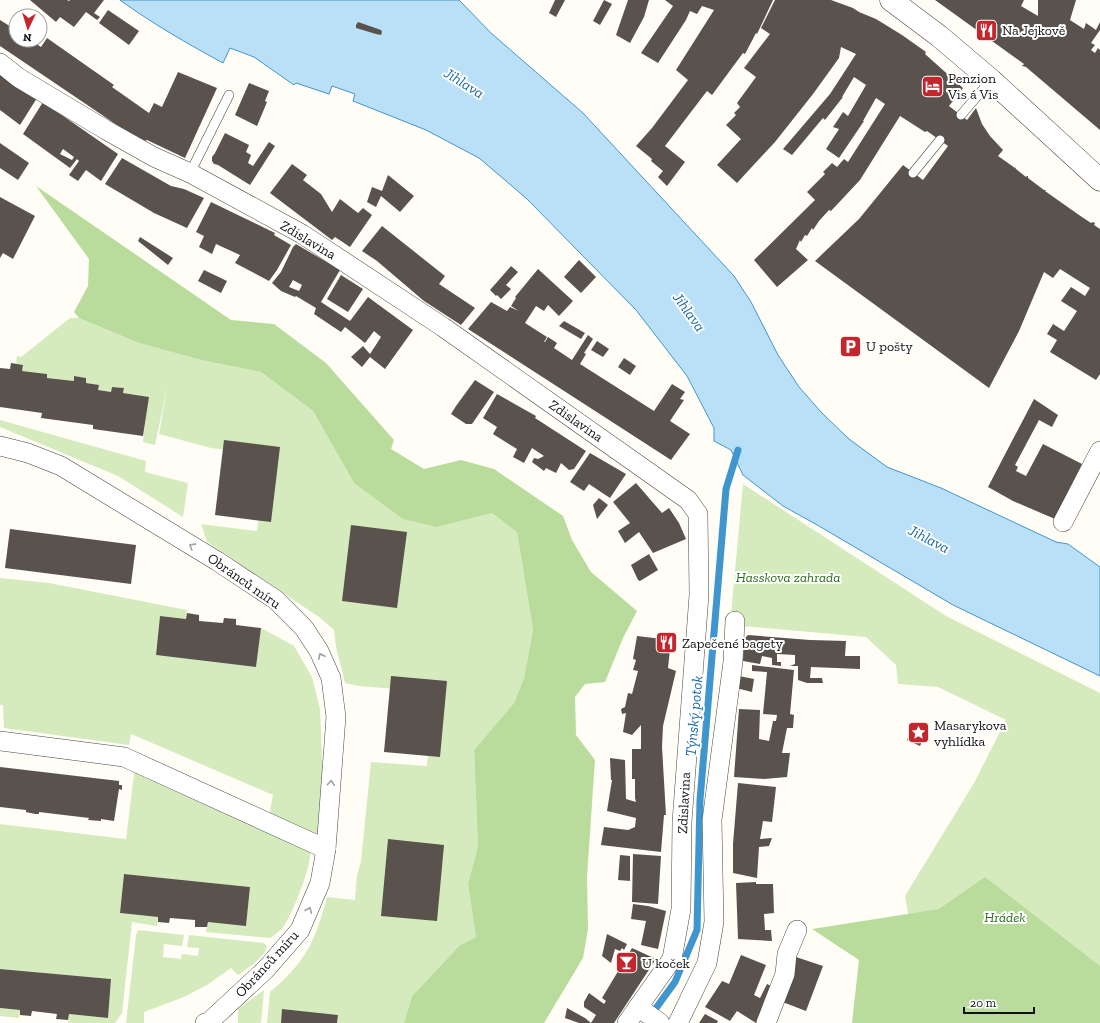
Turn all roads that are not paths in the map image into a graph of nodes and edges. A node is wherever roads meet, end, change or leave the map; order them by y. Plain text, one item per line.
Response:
1 (891, 0) edge
2 (0, 63) edge
3 (991, 80) junction
4 (229, 95) dead end
5 (961, 116) dead end
6 (940, 140) dead end
7 (190, 173) junction
8 (914, 174) dead end
9 (1100, 180) edge
10 (0, 446) edge
11 (1100, 451) edge
12 (1063, 522) dead end
13 (735, 621) dead end
14 (0, 741) edge
15 (326, 848) junction
16 (797, 930) dead end
17 (649, 1015) edge
18 (207, 1022) edge
19 (627, 1023) edge
20 (678, 1023) edge
21 (766, 1023) edge

1 - 3 street
2 - 7 street, Zdislavina
3 - 5 lane
3 - 9 street
4 - 7 lane
6 - 8 lane
7 - 17 street, Zdislavina
15 -> 10 street, Obránců míru
11 - 12 street
13 - 20 street, Zdislavina
14 - 15 street
18 -> 15 street, Obránců míru
16 - 21 street
17 - 19 street, Zdislavina

